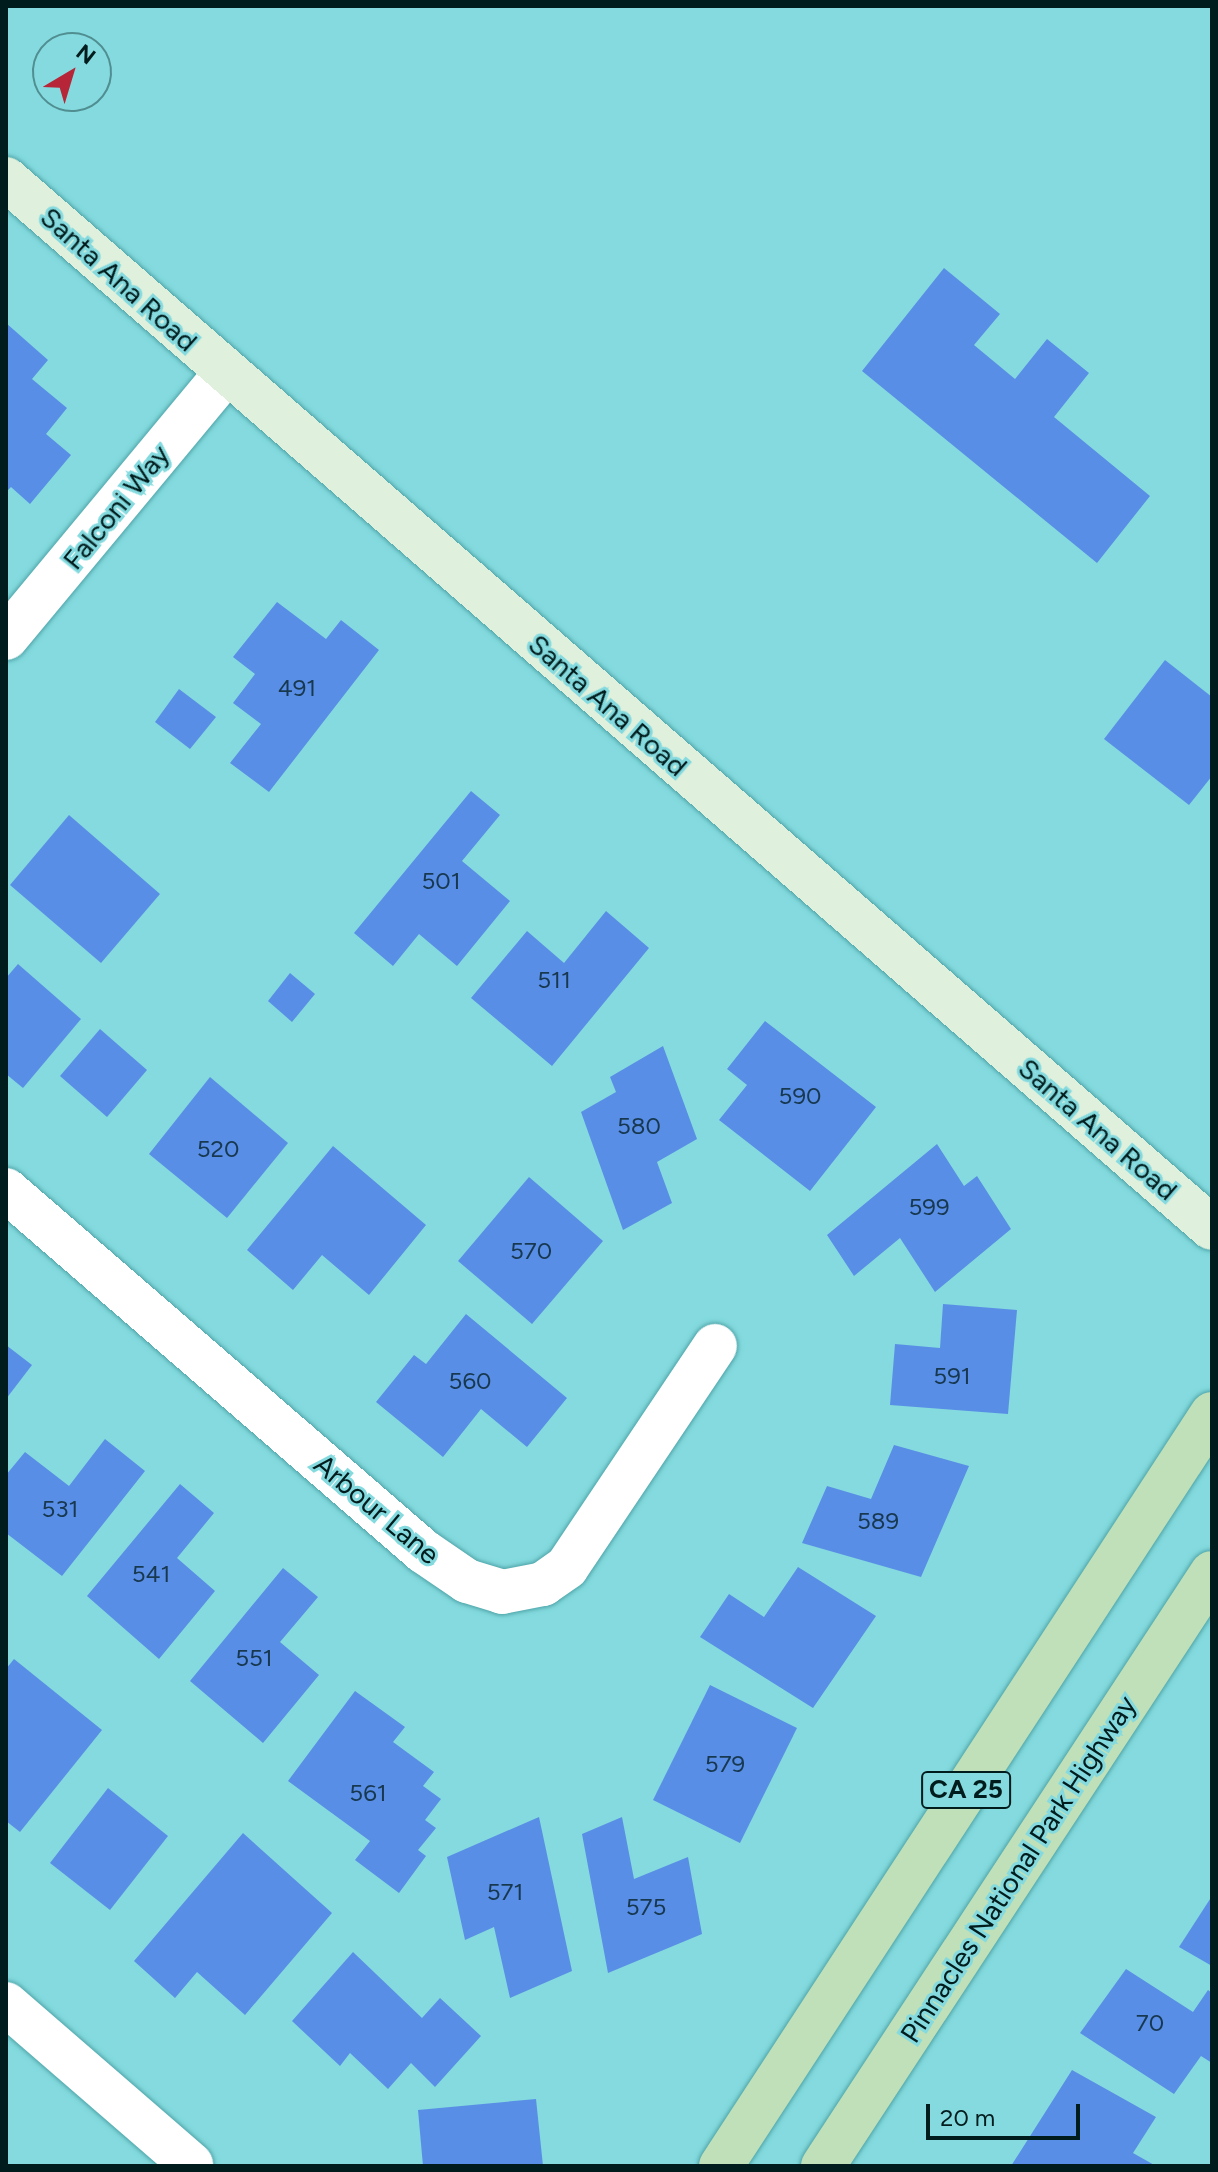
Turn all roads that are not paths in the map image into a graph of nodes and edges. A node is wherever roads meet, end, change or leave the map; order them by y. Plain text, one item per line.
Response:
1 (6, 179) edge
2 (225, 374) junction
3 (6, 638) edge
4 (6, 1190) edge
5 (1212, 1228) edge
6 (715, 1346) dead end
7 (1212, 1414) edge
8 (1212, 1573) edge
9 (6, 2004) edge
10 (191, 2164) edge
11 (721, 2166) edge
12 (823, 2166) edge

1 - 2 street, Santa Ana Road
2 - 3 street, Falconi Way
2 - 5 street, Santa Ana Road
4 - 6 street, Arbour Lane
7 - 11 main road, CA 25
8 - 12 main road, Pinnacles National Park Highway / CA 25
9 - 10 street

